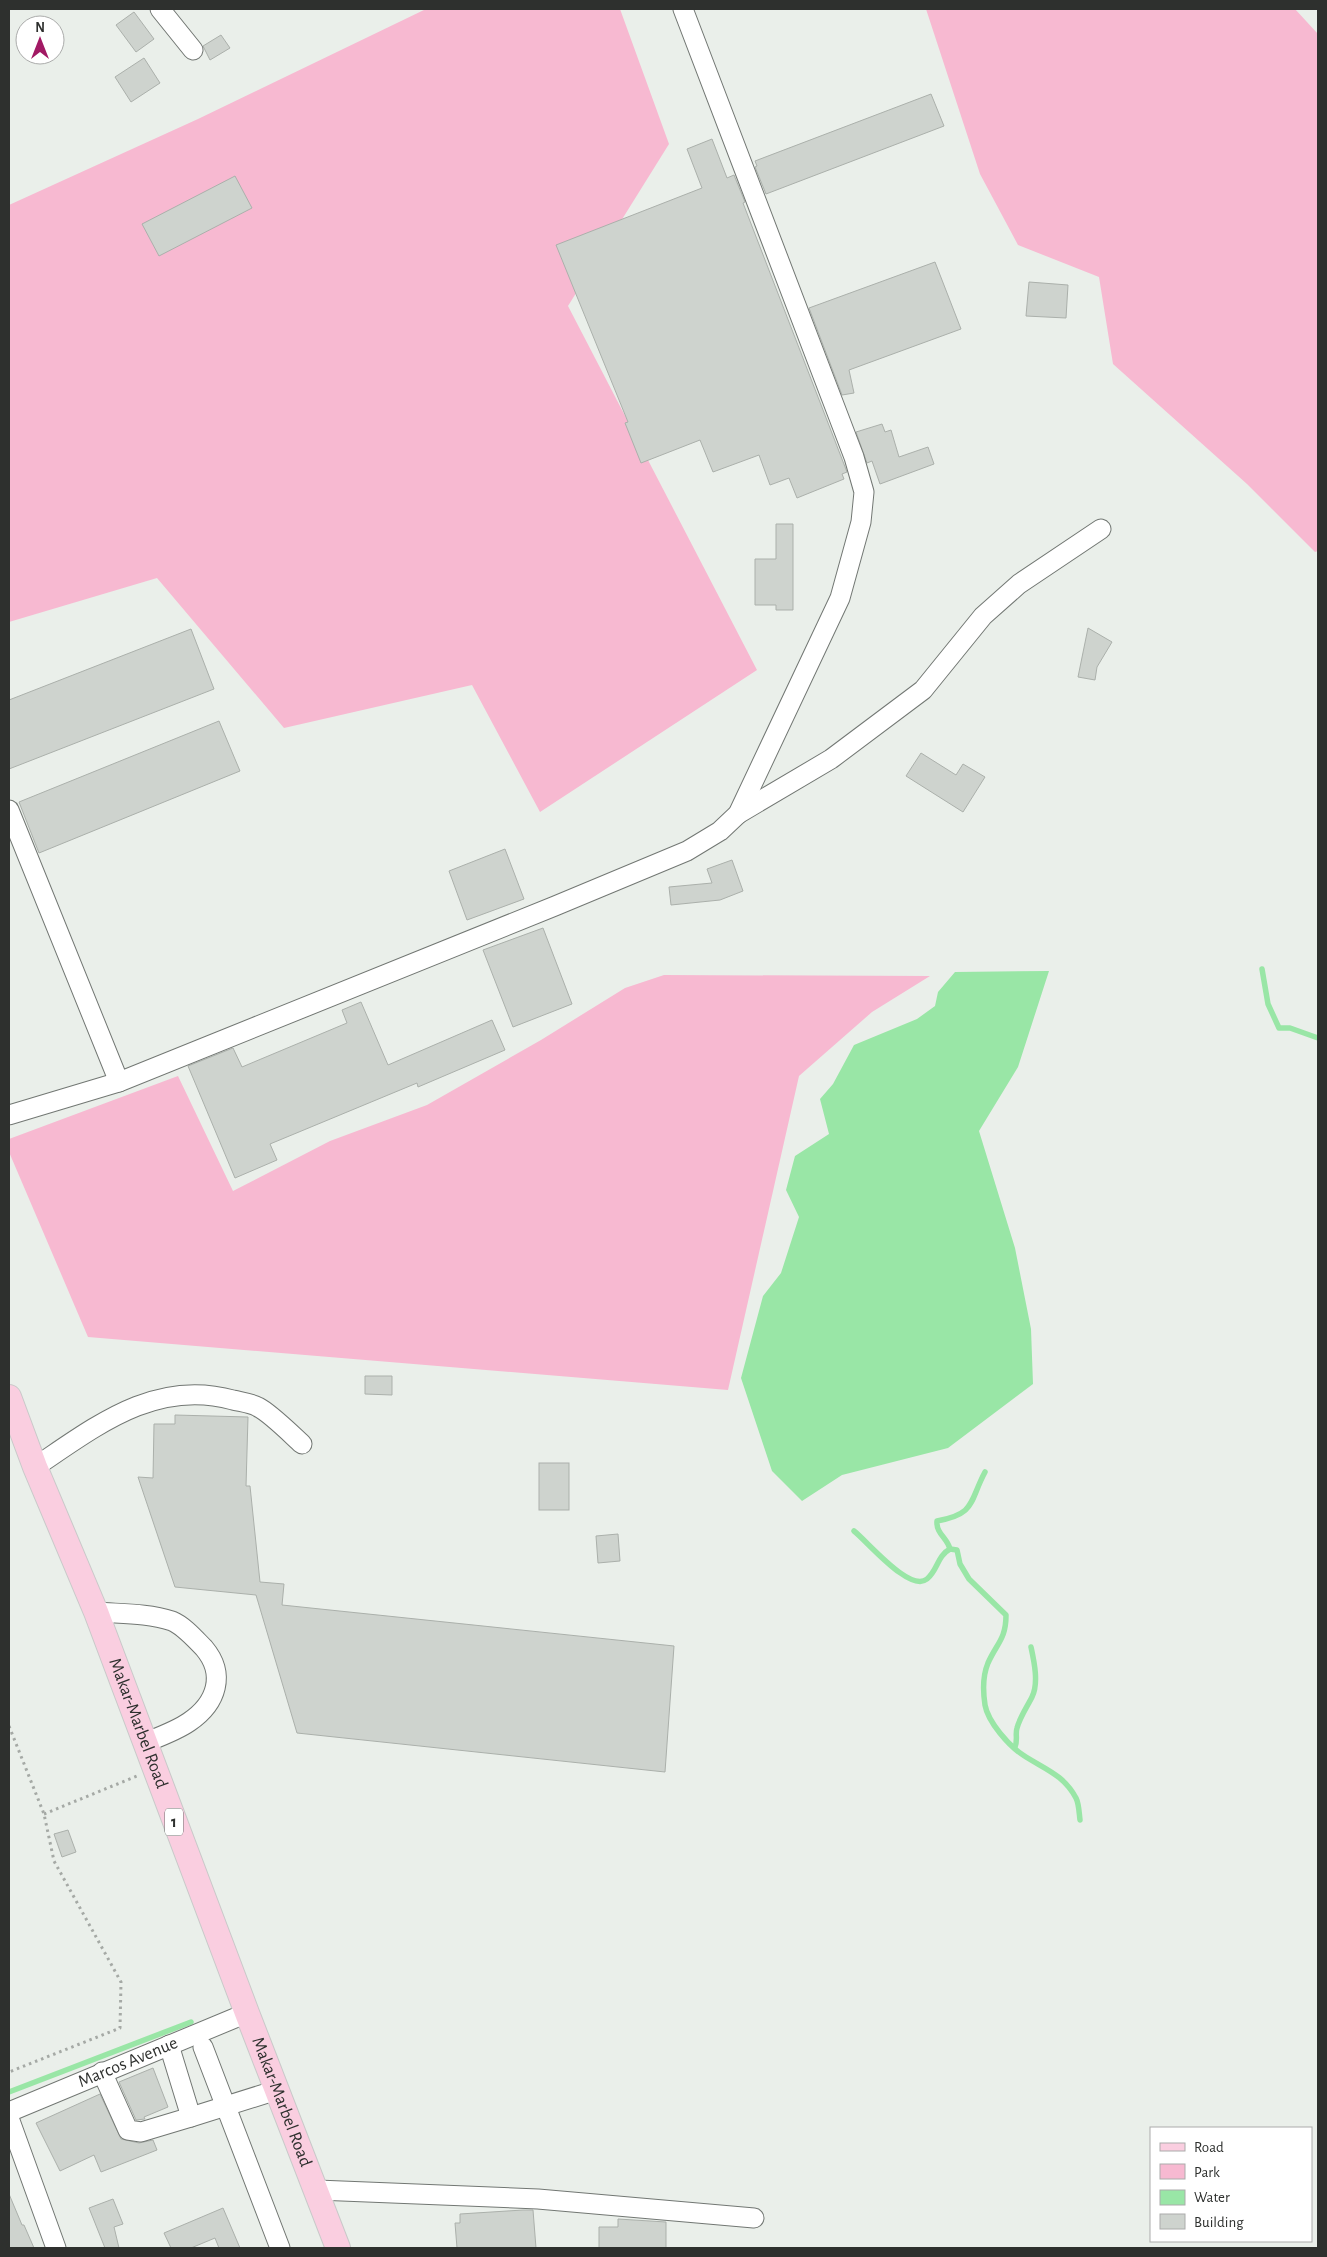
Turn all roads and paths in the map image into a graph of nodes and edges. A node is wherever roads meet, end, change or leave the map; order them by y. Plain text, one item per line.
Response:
1 (160, 9) edge
2 (683, 9) edge
3 (193, 50) dead end
4 (1101, 530) dead end
5 (9, 810) edge
6 (738, 814) junction
7 (119, 1082) junction
8 (9, 1115) edge
9 (9, 1397) edge
10 (302, 1444) dead end
11 (34, 1467) junction
12 (96, 1612) junction
13 (9, 1726) edge
14 (144, 1743) junction
15 (154, 1770) junction
16 (44, 1814) junction
17 (247, 2013) junction
18 (169, 2045) junction
19 (203, 2047) dead end
20 (9, 2072) edge
21 (102, 2072) junction
22 (277, 2090) junction
23 (226, 2106) junction
24 (9, 2112) edge
25 (191, 2116) junction
26 (9, 2118) edge
27 (317, 2190) junction
28 (754, 2218) dead end
29 (56, 2248) edge
30 (280, 2248) edge
31 (338, 2248) edge

1 - 3 street
2 - 6 street
4 - 6 street
5 - 7 street
6 - 7 street
7 - 8 street
9 - 11 main road, Makar-Marbel Road / 1
10 - 11 street
11 - 12 main road, Makar-Marbel Road / 1
12 - 14 main road, Makar-Marbel Road / 1
12 - 14 street
13 - 16 path
14 - 15 main road, Makar-Marbel Road / 1
15 - 16 path
15 - 17 main road, Makar-Marbel Road / 1
16 - 20 path
17 - 18 street, Marcos Avenue
17 - 22 main road, Makar-Marbel Road / 1
18 - 21 street, Marcos Avenue
18 - 25 street
19 - 23 street
21 - 24 street, Marcos Avenue
21 - 25 street
22 - 23 street
22 - 27 main road, Makar-Marbel Road / 1
23 - 25 street
23 - 30 street
26 - 29 street
27 - 28 street
27 - 31 main road, Makar-Marbel Road / 1

